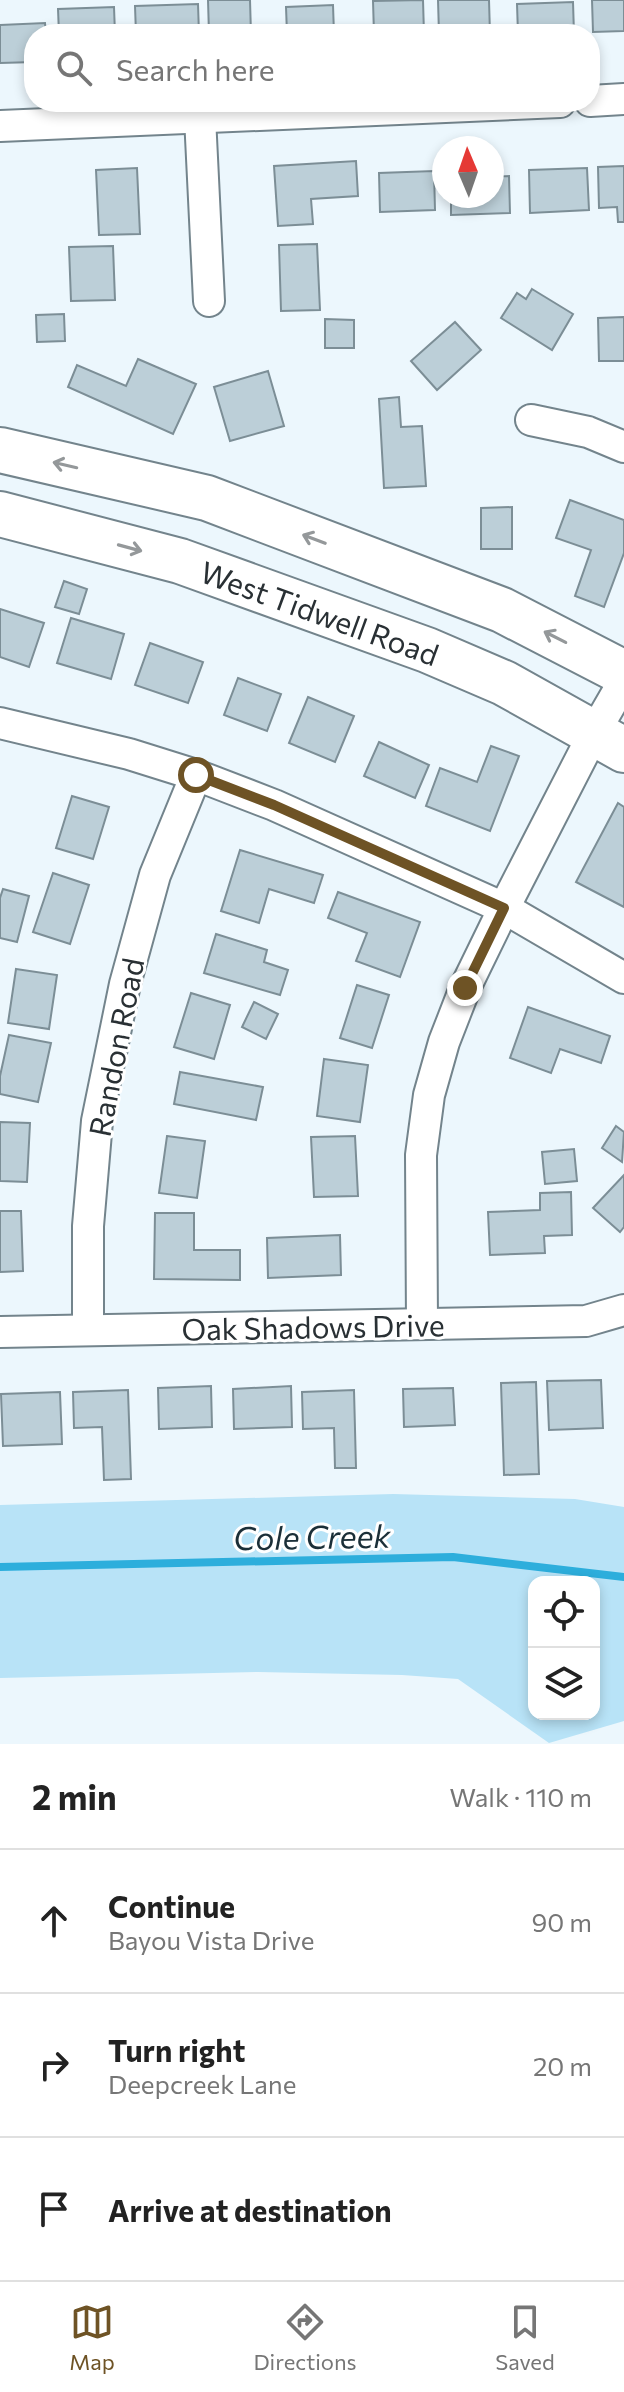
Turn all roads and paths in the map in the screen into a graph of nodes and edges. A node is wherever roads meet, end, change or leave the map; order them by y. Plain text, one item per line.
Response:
1 (624, 99) edge
2 (600, 100) edge
3 (320, 112) edge
4 (200, 117) junction
5 (0, 126) edge
6 (209, 301) dead end
7 (531, 420) dead end
8 (624, 447) edge
9 (6, 451) edge
10 (0, 505) edge
11 (0, 514) edge
12 (624, 673) edge
13 (624, 681) edge
14 (0, 723) edge
15 (609, 742) edge
16 (196, 775) junction
17 (504, 908) junction
18 (624, 978) edge
19 (624, 1310) edge
20 (422, 1324) junction
21 (88, 1330) junction
22 (0, 1332) edge

1 - 2 street
3 - 4 street
4 - 5 street
4 - 6 street
7 - 8 street
9 - 10 main road
12 -> 9 main road
11 -> 15 main road, West Tidwell Road
13 - 15 street
14 - 16 street
15 - 17 street
16 - 17 street
16 - 21 street, Randon Road
17 - 18 street
17 - 20 street
19 - 20 street, Oak Shadows Drive
20 - 21 street, Oak Shadows Drive
21 - 22 street, Oak Shadows Drive

